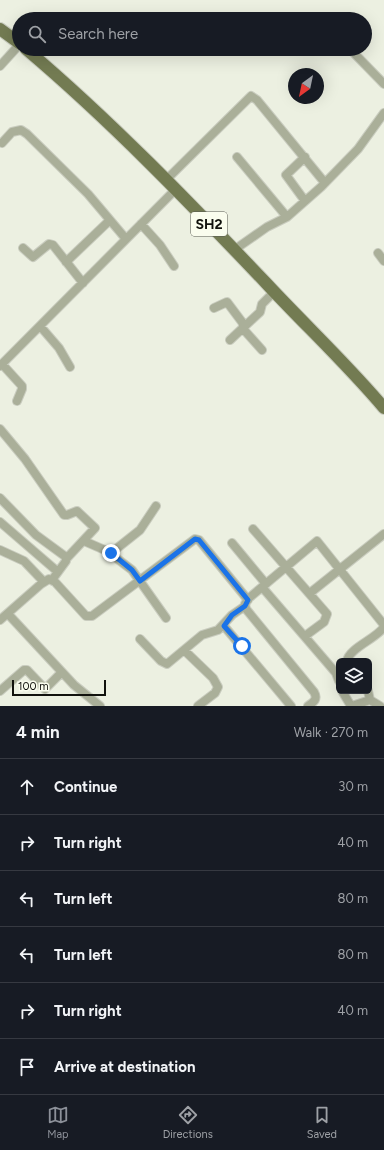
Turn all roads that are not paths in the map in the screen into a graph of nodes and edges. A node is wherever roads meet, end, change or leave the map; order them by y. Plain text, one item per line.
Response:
1 (0, 29) edge
2 (12, 38) edge
3 (12, 52) edge
4 (34, 56) edge
5 (357, 56) edge
6 (0, 66) edge
7 (384, 84) edge
8 (383, 118) edge
9 (2, 143) dead end
10 (237, 157) dead end
11 (305, 157) junction
12 (166, 180) junction
13 (326, 182) junction
14 (175, 190) junction
15 (306, 201) junction
16 (287, 217) junction
17 (110, 220) junction
18 (142, 224) junction
19 (126, 239) junction
20 (23, 248) dead end
21 (234, 250) junction
22 (378, 253) dead end
23 (384, 261) edge
24 (66, 262) junction
25 (174, 266) dead end
26 (83, 283) junction
27 (274, 292) junction
28 (214, 308) dead end
29 (40, 326) junction
30 (244, 328) junction
31 (230, 340) dead end
32 (262, 350) dead end
33 (1, 365) edge
34 (70, 367) dead end
35 (17, 401) dead end
36 (384, 408) edge
37 (0, 429) edge
38 (0, 498) edge
39 (156, 506) dead end
40 (0, 522) edge
41 (253, 529) dead end
42 (384, 534) edge
43 (84, 541) junction
44 (232, 543) dead end
45 (0, 550) edge
46 (111, 553) junction
47 (66, 559) junction
48 (286, 566) junction
49 (340, 569) junction
50 (58, 572) junction
51 (48, 581) junction
52 (140, 581) junction
53 (264, 585) junction
54 (310, 593) junction
55 (246, 603) junction
56 (8, 614) junction
57 (166, 618) dead end
58 (0, 620) edge
59 (224, 626) junction
60 (384, 626) edge
61 (304, 636) junction
62 (140, 639) dead end
63 (185, 651) junction
64 (348, 658) edge
65 (62, 672) junction
66 (336, 673) edge
67 (0, 691) edge
68 (344, 694) edge
69 (369, 694) edge
70 (370, 700) junction
71 (100, 706) edge
72 (198, 706) edge
73 (291, 706) edge
74 (308, 706) edge
75 (351, 706) edge
76 (380, 706) edge

1 - 2 main road
3 - 6 street
4 - 12 main road, SH2
5 - 7 street
8 - 13 street
9 - 17 street
10 - 16 street
11 - 12 street
11 - 13 street
11 - 15 street
12 - 14 main road, SH2
13 - 15 street
14 - 18 street
14 - 21 main road, SH2
15 - 16 street
16 - 21 street
17 - 19 street
17 - 24 street
18 - 19 street
18 - 25 street
19 - 26 street
20 - 24 street
21 - 27 main road, SH2
22 - 23 street
24 - 26 street
26 - 29 street
27 - 30 street
27 - 36 main road, SH2
28 - 30 street
29 - 33 street
29 - 34 street
30 - 31 street
30 - 32 street
33 - 35 street
37 - 43 street
38 - 47 street
39 - 46 street
40 - 50 street
41 - 48 street
42 - 49 street
43 - 46 street
43 - 47 street
44 - 53 street
45 - 51 street
46 - 52 street
47 - 50 street
48 - 49 street
48 - 53 street
48 - 54 street
49 - 54 street
49 - 60 street
50 - 51 street
51 - 52 street
51 - 56 street
52 - 55 street
52 - 57 street
53 - 55 street
53 - 61 street
54 - 61 street
55 - 59 street
55 - 74 street
56 - 58 street
56 - 65 street
59 - 63 street
59 - 73 street
60 - 64 street
61 - 66 street
62 - 63 street
63 - 72 street
65 - 67 street
65 - 71 street
68 - 75 street
69 - 70 street
70 - 75 street
70 - 76 street

